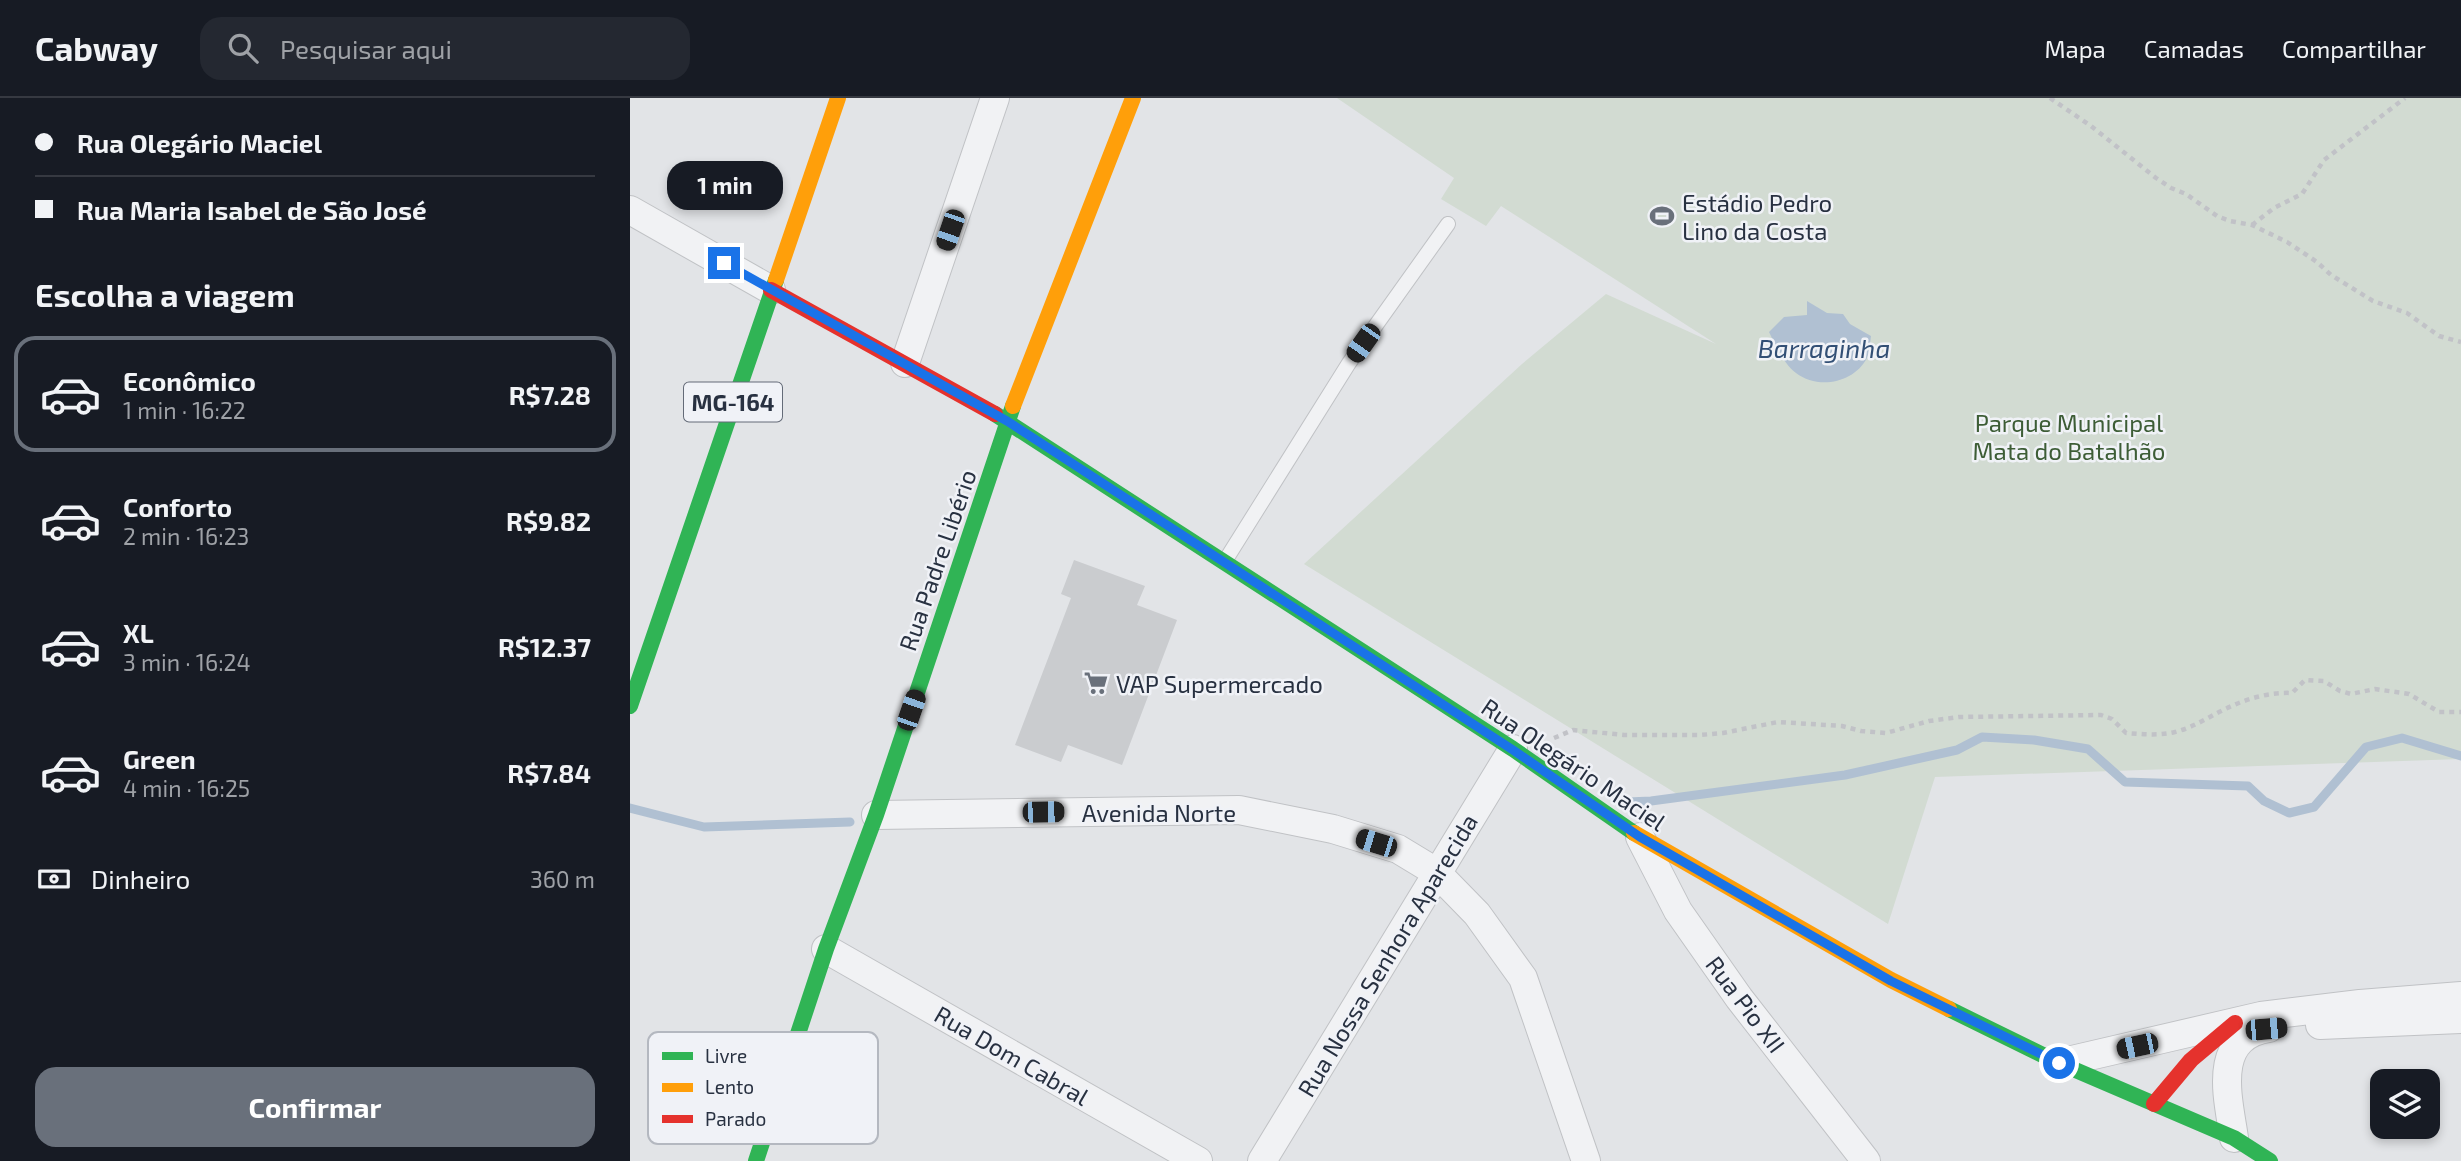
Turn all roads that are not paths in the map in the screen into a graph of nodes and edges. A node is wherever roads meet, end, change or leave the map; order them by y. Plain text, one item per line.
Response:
1 (838, 98) edge
2 (995, 98) edge
3 (1133, 98) edge
4 (630, 210) edge
5 (1448, 224) dead end
6 (771, 290) junction
7 (905, 363) junction
8 (1007, 421) junction
9 (1225, 562) junction
10 (630, 706) edge
11 (1513, 750) junction
12 (876, 814) junction
13 (1640, 837) junction
14 (1436, 872) junction
15 (826, 949) junction
16 (2461, 996) edge
17 (2461, 1019) edge
18 (2253, 1025) junction
19 (799, 1032) edge
20 (2059, 1063) junction
21 (2154, 1104) junction
22 (2234, 1138) junction
23 (762, 1144) edge
24 (756, 1161) edge
25 (1198, 1161) edge
26 (1262, 1161) edge
27 (1586, 1161) edge
28 (1866, 1161) edge
29 (2270, 1161) edge

1 - 6 street, MG-164
2 - 7 street
3 - 8 street, Rua Padre Libério
4 - 6 street
5 - 9 lane
6 - 7 street, Rua Olegário Maciel
6 - 10 street, MG-164
7 - 8 street, Rua Olegário Maciel
8 - 9 street, Rua Olegário Maciel
8 - 12 street, Rua Padre Libério
9 - 11 street, Rua Olegário Maciel
11 - 13 street, Rua Olegário Maciel
11 - 14 street, Rua Nossa Senhora Aparecida
12 - 14 street, Avenida Norte
12 - 15 street, Rua Padre Libério
13 - 20 street, Rua Olegário Maciel
13 - 28 street, Rua Pio XII
14 - 26 street, Rua Nossa Senhora Aparecida
14 - 27 street, Avenida Norte
15 - 19 street, Rua Padre Libério
15 - 25 street, Rua Dom Cabral
16 - 18 street
17 - 18 street
18 - 20 street
18 - 21 street
18 - 22 street
20 - 21 street, Rua Olegário Maciel
21 - 22 street, Rua Olegário Maciel
22 - 29 street, Rua Olegário Maciel
23 - 24 street, Rua Padre Libério

